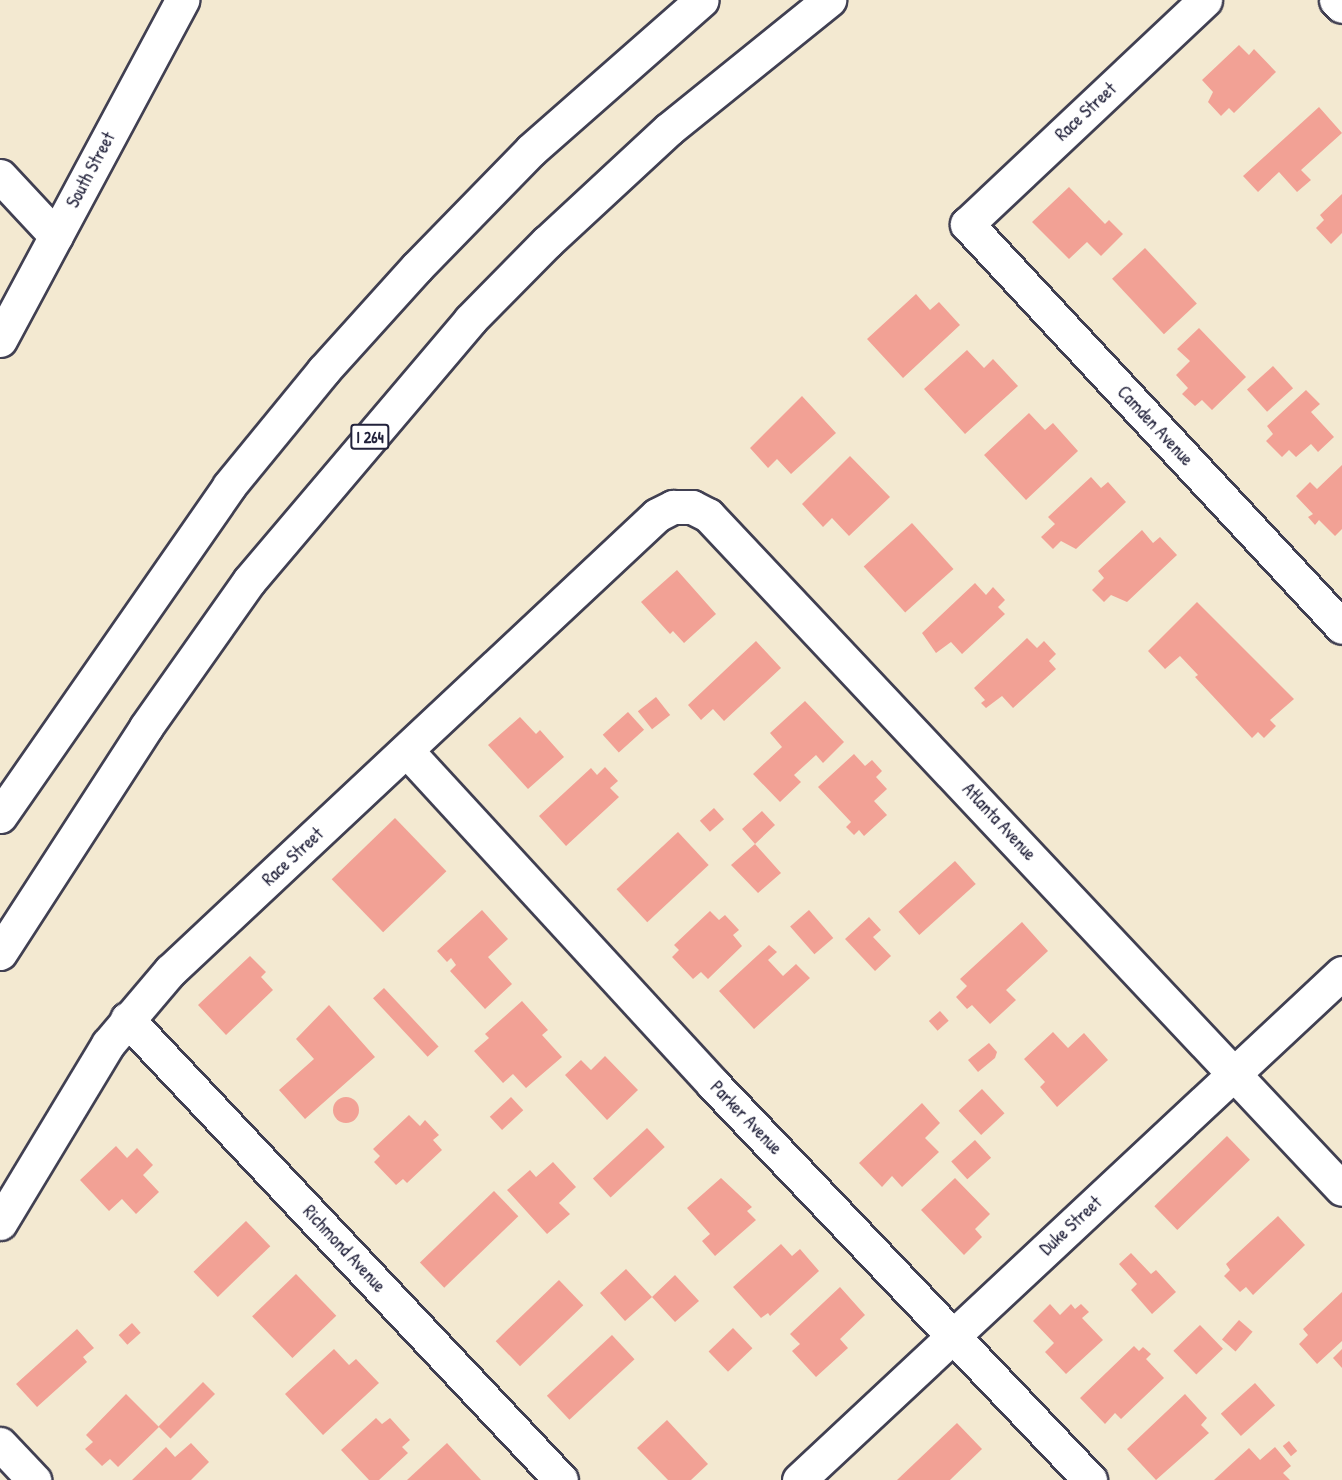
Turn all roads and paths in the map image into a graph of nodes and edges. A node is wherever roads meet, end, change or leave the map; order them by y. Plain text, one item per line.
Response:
1 (182, 0) edge
2 (702, 0) edge
3 (829, 0) edge
4 (1204, 0) edge
5 (1336, 0) edge
6 (1342, 6) edge
7 (0, 176) edge
8 (967, 224) joint
9 (56, 236) junction
10 (0, 340) edge
11 (639, 533) joint
12 (1342, 627) edge
13 (406, 751) junction
14 (0, 816) edge
15 (0, 953) edge
16 (1342, 973) edge
17 (127, 1019) junction
18 (1234, 1074) junction
19 (1342, 1189) edge
20 (0, 1223) edge
21 (955, 1335) junction
22 (0, 1444) edge
23 (34, 1480) edge
24 (561, 1480) edge
25 (799, 1480) edge
26 (1090, 1480) edge

1 - 9 main road, South Street
2 - 14 main road
3 - 15 main road, I 264
4 - 8 main road, Race Street
5 - 6 main road
7 - 9 main road
8 - 12 main road, Camden Avenue
9 - 10 main road, South Street
11 - 13 main road, Race Street
11 - 18 main road, Atlanta Avenue
13 - 17 main road, Race Street
13 - 21 main road, Parker Avenue
16 - 18 main road, Duke Street
17 - 20 main road, Race Street
17 - 24 main road, Richmond Avenue
18 - 19 main road, Atlanta Avenue
18 - 21 main road, Duke Street
21 - 25 main road, Duke Street
21 - 26 main road, Parker Avenue
22 - 23 main road

